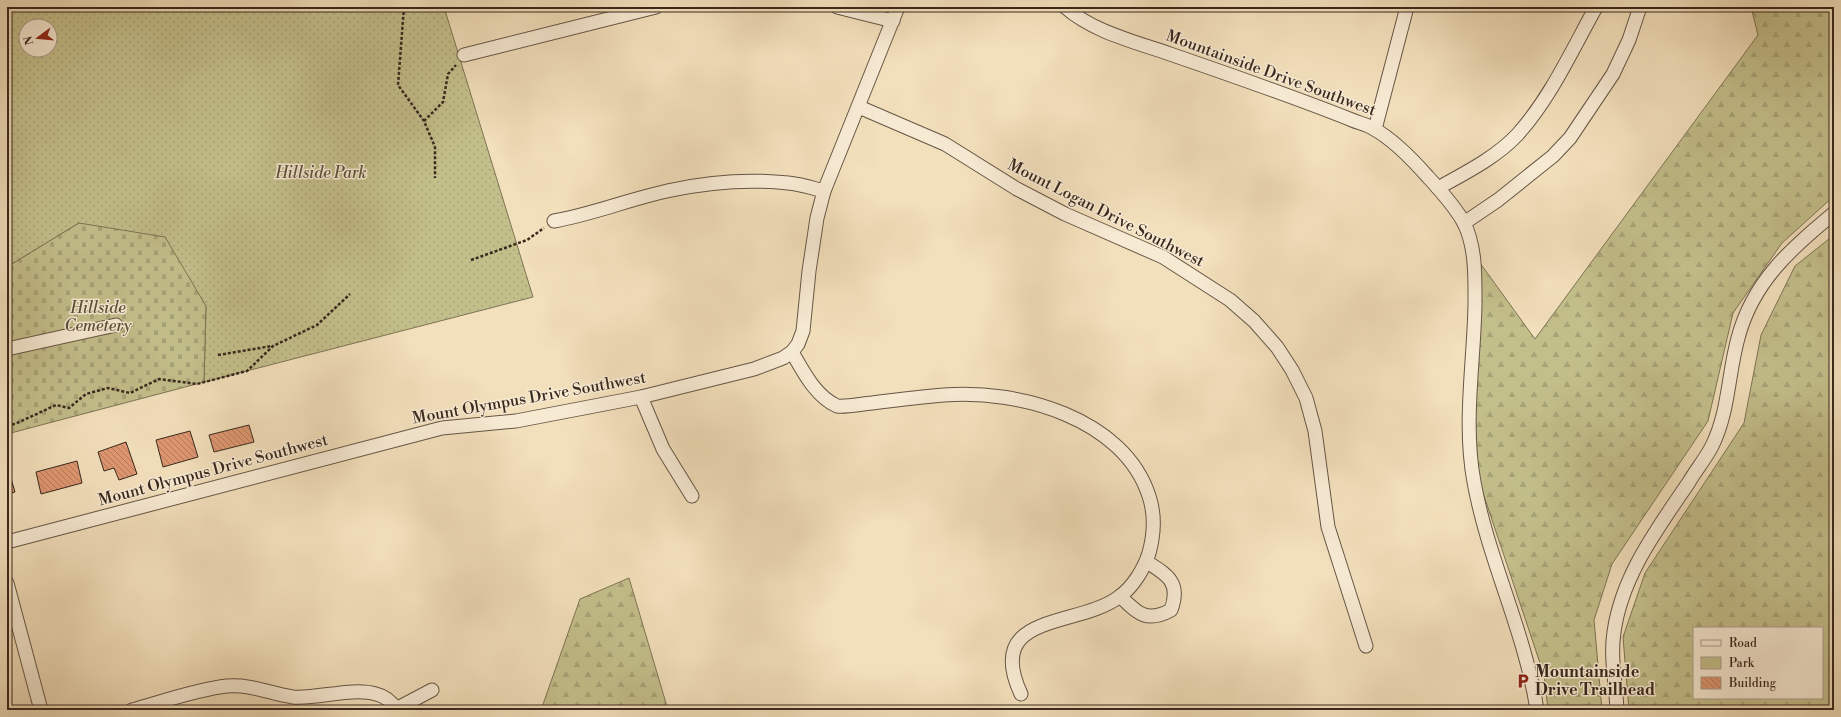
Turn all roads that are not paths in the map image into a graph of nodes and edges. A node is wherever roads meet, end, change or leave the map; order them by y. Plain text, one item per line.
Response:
1 (656, 7) edge
2 (837, 7) edge
3 (898, 7) edge
4 (1065, 7) edge
5 (1407, 7) edge
6 (1596, 7) edge
7 (1640, 7) edge
8 (893, 21) junction
9 (464, 54) road end
10 (859, 107) junction
11 (1375, 129) junction
12 (1438, 188) junction
13 (824, 191) junction
14 (1834, 213) edge
15 (554, 221) road end
16 (1464, 223) junction
17 (116, 325) dead end
18 (7, 349) edge
19 (792, 352) junction
20 (641, 397) junction
21 (692, 496) dead end
22 (7, 542) edge
23 (1146, 562) junction
24 (7, 582) edge
25 (1120, 596) junction
26 (1366, 646) dead end
27 (432, 690) dead end
28 (1021, 694) dead end
29 (41, 710) edge
30 (132, 710) edge
31 (397, 710) edge
32 (1537, 710) edge
33 (1617, 710) edge

1 - 9 street
2 - 8 street
3 - 8 street
4 - 11 street, Mountainside Drive Southwest
5 - 11 street
6 - 12 street
7 - 16 street
8 - 10 street
10 - 13 street
10 - 26 street, Mount Logan Drive Southwest
11 - 12 street, Mountainside Drive Southwest
12 - 16 street, Mountainside Drive Southwest
13 - 15 street
13 - 19 street
14 - 33 street
16 - 32 street, Mountainside Drive Southwest
17 - 18 street
19 - 20 street, Mount Olympus Drive Southwest
19 - 23 street
20 - 21 street
20 - 22 street, Mount Olympus Drive Southwest
23 - 25 street
23 - 25 street
24 - 29 street
25 - 28 street
27 - 31 street
30 - 31 street

